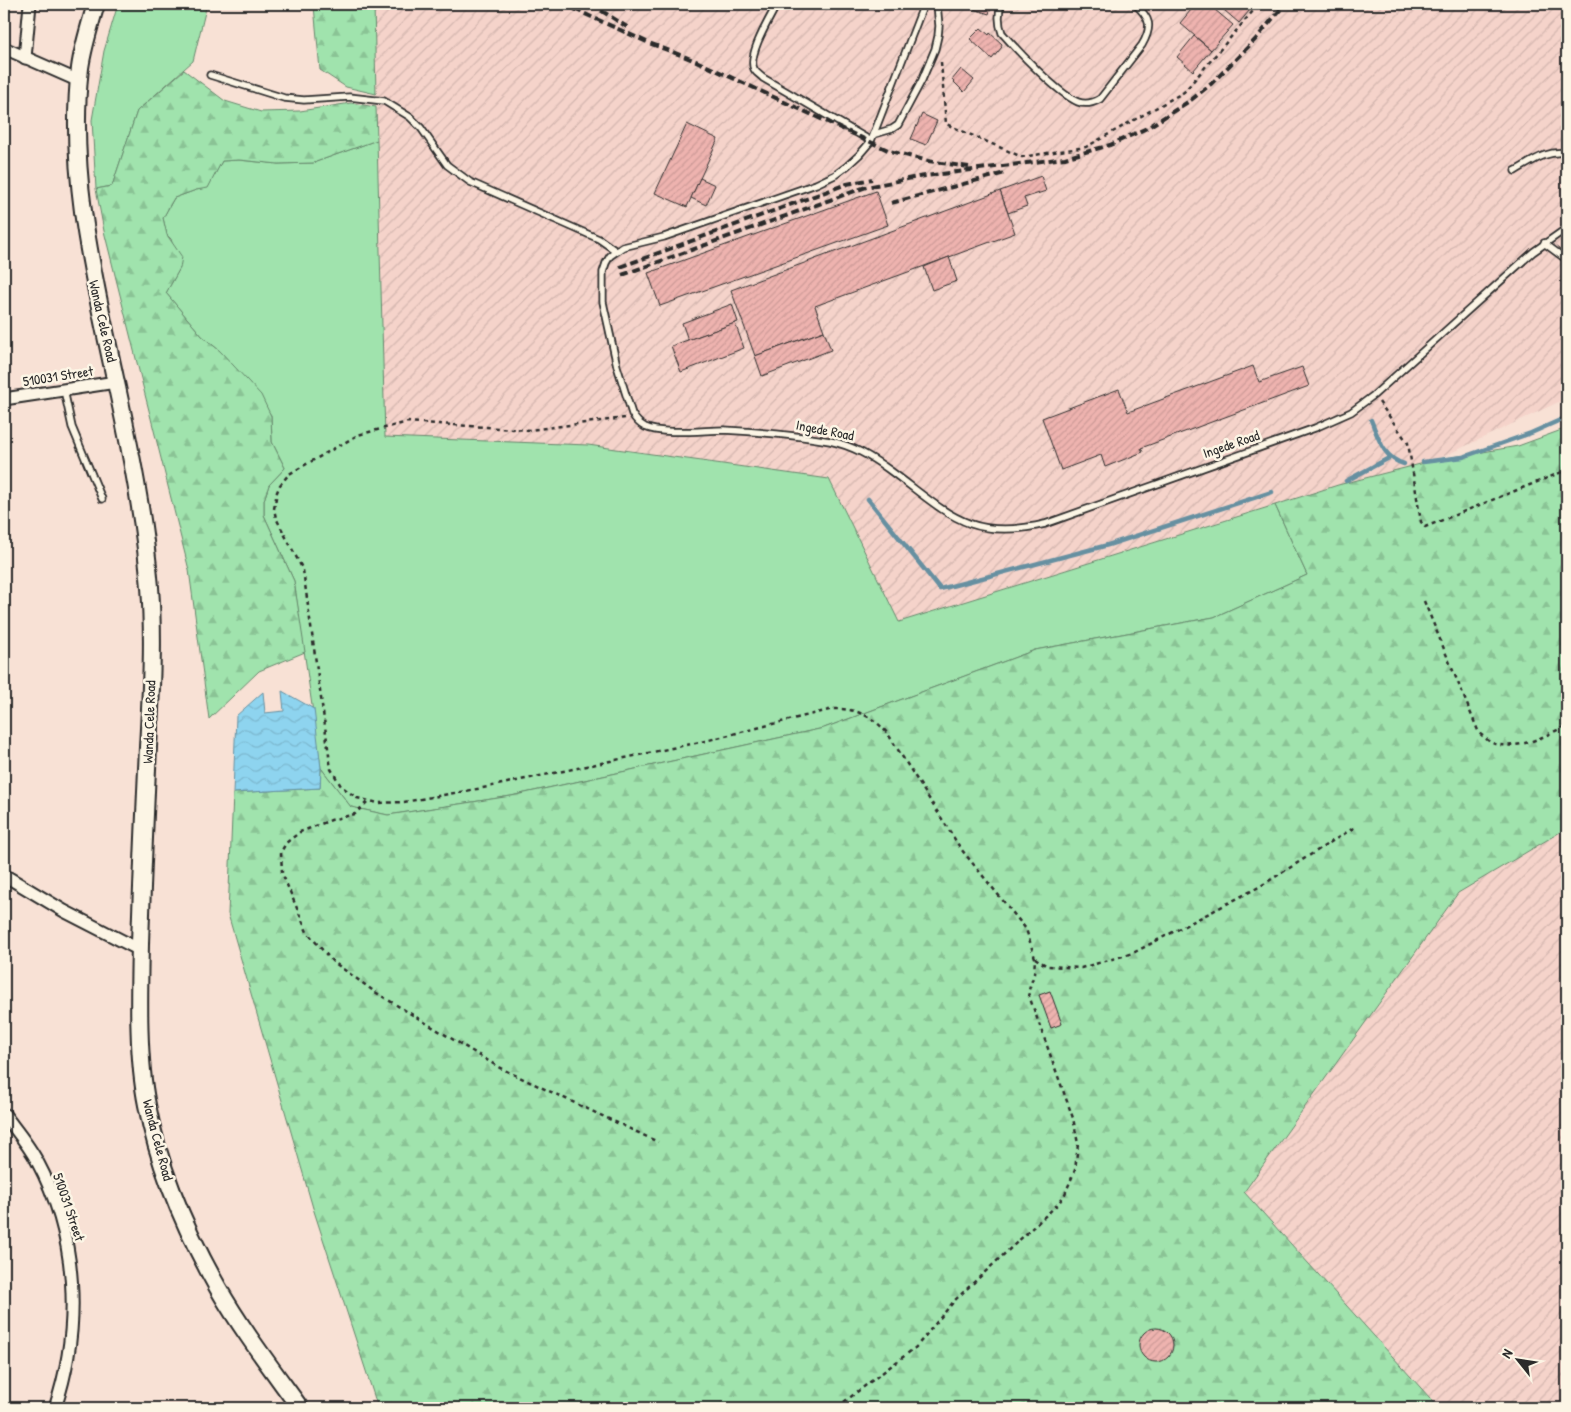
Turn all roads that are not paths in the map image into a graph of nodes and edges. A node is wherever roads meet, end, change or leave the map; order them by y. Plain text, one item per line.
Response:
1 (30, 4) edge
2 (96, 4) edge
3 (777, 4) edge
4 (922, 4) edge
5 (937, 4) edge
6 (1001, 4) edge
7 (1135, 4) edge
8 (4, 48) edge
9 (25, 58) junction
10 (210, 75) dead end
11 (79, 81) junction
12 (875, 134) junction
13 (871, 141) junction
14 (1567, 153) edge
15 (1515, 171) dead end
16 (1567, 228) edge
17 (1544, 243) junction
18 (616, 251) junction
19 (1567, 260) edge
20 (116, 382) junction
21 (64, 390) junction
22 (4, 399) edge
23 (102, 498) dead end
24 (4, 875) edge
25 (140, 950) junction
26 (4, 1114) edge
27 (55, 1408) edge
28 (300, 1408) edge

1 - 9 street
2 - 11 street, Wanda Cele Road
3 - 13 lane
4 - 12 lane
5 - 12 lane
6 - 7 lane
8 - 9 street
9 - 11 street
10 - 18 lane
11 - 20 street, Wanda Cele Road
12 - 13 lane
13 - 18 lane
14 - 15 lane
16 - 17 lane, Ingede Road
17 - 18 lane, Ingede Road
17 - 19 lane
20 - 21 street, 510031 Street
20 - 25 street, Wanda Cele Road
21 - 22 street, 510031 Street
21 - 23 lane
24 - 25 street
25 - 28 street, Wanda Cele Road
26 - 27 street, 510031 Street

